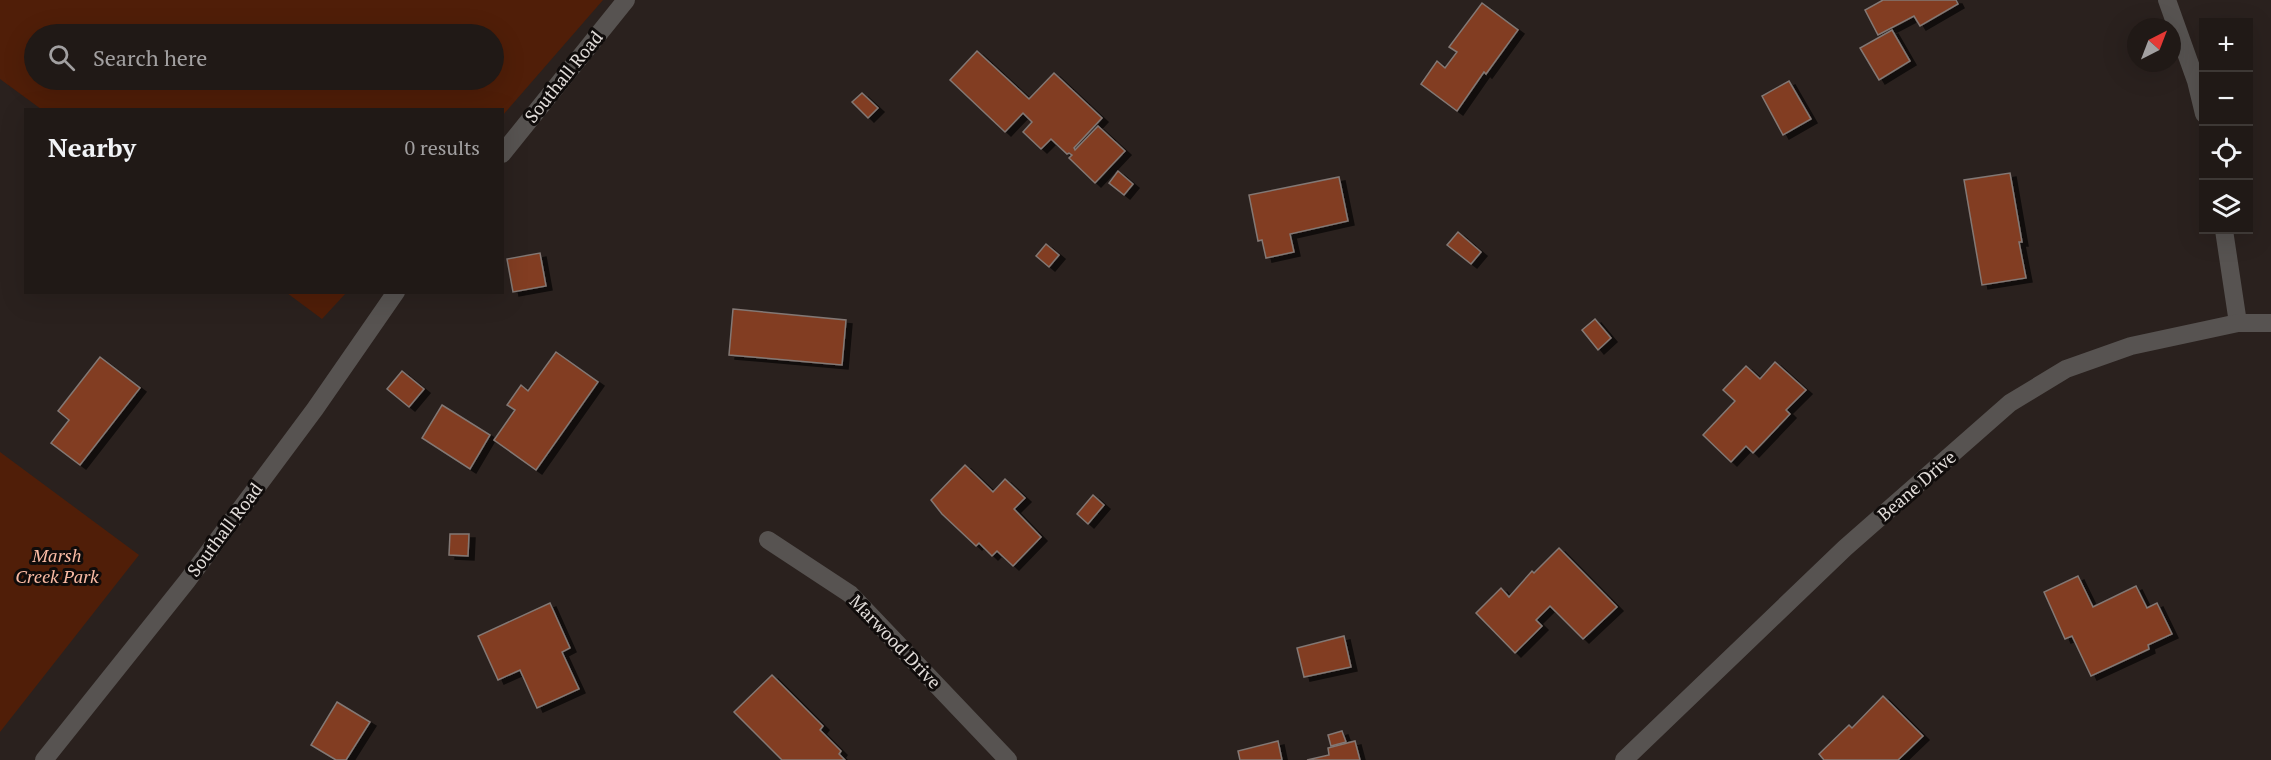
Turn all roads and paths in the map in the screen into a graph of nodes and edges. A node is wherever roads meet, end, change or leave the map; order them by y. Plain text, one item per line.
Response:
1 (626, 0) edge
2 (2167, 0) edge
3 (2199, 93) edge
4 (504, 152) edge
5 (2225, 234) edge
6 (395, 294) edge
7 (2238, 323) junction
8 (2271, 323) edge
9 (768, 540) dead end
10 (44, 760) edge
11 (1008, 760) edge
12 (1624, 760) edge

1 - 4 street, Southall Road
2 - 3 street
5 - 7 street
6 - 10 street, Southall Road
7 - 8 street, Beane Drive
7 - 12 street, Beane Drive
9 - 11 street, Marwood Drive

